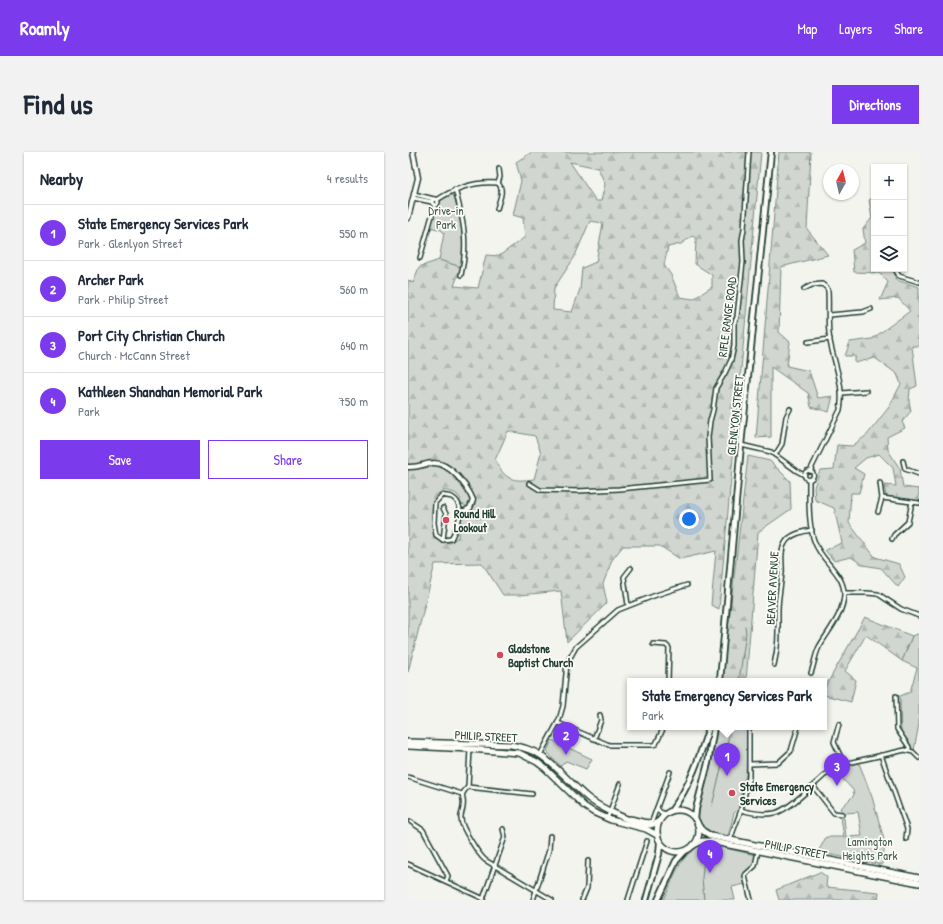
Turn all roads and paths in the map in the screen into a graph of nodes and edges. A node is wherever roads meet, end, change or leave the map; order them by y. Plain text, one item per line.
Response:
1 (412, 152) edge
2 (749, 152) edge
3 (771, 152) edge
4 (499, 169) dead end
5 (498, 183) junction
6 (456, 189) junction
7 (414, 196) junction
8 (434, 200) junction
9 (497, 209) dead end
10 (408, 218) edge
11 (420, 258) dead end
12 (897, 272) edge
13 (461, 275) dead end
14 (919, 282) edge
15 (804, 289) dead end
16 (871, 309) dead end
17 (829, 315) junction
18 (830, 339) junction
19 (808, 342) dead end
20 (866, 391) dead end
21 (842, 393) junction
22 (790, 409) dead end
23 (742, 446) junction
24 (775, 455) junction
25 (903, 461) dead end
26 (408, 467) edge
27 (810, 471) junction
28 (804, 474) junction
29 (919, 474) edge
30 (809, 480) junction
31 (880, 483) dead end
32 (529, 484) dead end
33 (882, 498) junction
34 (912, 502) junction
35 (919, 503) edge
36 (443, 508) dead end
37 (459, 511) junction
38 (878, 512) dead end
39 (812, 530) junction
40 (892, 539) dead end
41 (443, 540) junction
42 (631, 568) dead end
43 (687, 585) dead end
44 (844, 593) junction
45 (628, 606) junction
46 (919, 616) edge
47 (653, 644) dead end
48 (774, 665) dead end
49 (811, 674) dead end
50 (668, 678) edge
51 (720, 678) edge
52 (896, 696) dead end
53 (600, 715) dead end
54 (558, 723) junction
55 (839, 724) dead end
56 (663, 730) edge
57 (708, 730) edge
58 (714, 730) edge
59 (750, 730) edge
60 (797, 730) edge
61 (594, 739) junction
62 (408, 742) edge
63 (408, 746) edge
64 (470, 749) junction
65 (909, 750) junction
66 (540, 755) junction
67 (881, 755) junction
68 (919, 758) edge
69 (539, 763) junction
70 (750, 764) junction
71 (844, 764) junction
72 (670, 772) dead end
73 (408, 777) edge
74 (620, 784) dead end
75 (812, 786) junction
76 (468, 787) junction
77 (462, 794) junction
78 (532, 794) dead end
79 (657, 808) junction
80 (741, 810) junction
81 (610, 811) junction
82 (671, 811) junction
83 (665, 814) junction
84 (842, 814) dead end
85 (695, 818) junction
86 (607, 819) junction
87 (627, 819) junction
88 (659, 821) junction
89 (411, 822) dead end
90 (698, 825) junction
91 (503, 829) dead end
92 (657, 835) junction
93 (550, 836) dead end
94 (906, 839) dead end
95 (647, 841) dead end
96 (730, 842) junction
97 (660, 843) junction
98 (694, 845) junction
99 (685, 851) junction
100 (758, 852) junction
101 (588, 861) dead end
102 (408, 864) edge
103 (494, 866) junction
104 (919, 878) edge
105 (446, 881) junction
106 (919, 883) edge
107 (535, 890) junction
108 (483, 899) edge
109 (533, 900) edge
110 (552, 900) edge
111 (582, 900) edge
112 (628, 900) edge
113 (646, 900) edge
114 (658, 900) edge
115 (752, 900) edge

1 - 7 street
2 - 32 street, RIFLE RANGE ROAD
3 - 23 main road, GLENLYON STREET
4 - 5 street
5 - 6 street
5 - 9 street
6 - 8 street
6 - 13 street
7 - 8 street
7 - 10 street
8 - 11 street
12 - 14 street
15 - 17 street
16 - 17 street
17 - 18 street
18 - 19 street
18 - 21 street
20 - 21 street
21 - 27 street
22 - 24 street
23 - 24 street
23 - 51 main road, GLENLYON STREET
24 - 28 street
25 - 29 street
26 - 37 street
27 - 28 street
27 - 30 street
28 - 30 street
30 - 39 street
31 - 33 street
33 - 34 street
33 - 38 street
34 - 35 street
34 - 40 street
36 - 41 street
37 - 41 street
37 - 41 street
39 - 44 street
39 - 48 street, BEAVER AVENUE
42 - 45 street
43 - 45 street
44 - 46 street
44 - 49 street
45 - 54 street
47 - 50 street
52 - 65 street
53 - 61 street
54 - 61 street
54 - 66 street
55 - 71 street
56 - 61 street
57 - 82 main road
58 - 85 main road
59 - 70 street
60 - 70 street
62 - 66 main road, PHILIP STREET
63 - 64 main road, PHILIP STREET
64 - 69 main road, PHILIP STREET
64 - 76 street
65 - 67 street
65 - 68 street
66 - 69 main road
66 - 81 main road, PHILIP STREET
67 - 71 street
67 - 94 street
69 - 86 main road, PHILIP STREET
70 - 80 street
71 - 75 street
72 - 79 street
73 - 77 street
74 - 81 street
75 - 80 street
75 - 84 street
76 - 77 street
76 - 78 street
77 - 103 street
79 - 83 street
79 - 87 street
80 - 96 street
81 - 86 street
81 - 87 main road, PHILIP STREET
82 - 83 main road
82 - 85 main road
83 - 88 main road
85 - 90 main road
86 - 92 main road, PHILIP STREET
87 - 88 main road, PHILIP STREET
88 - 92 main road
89 - 105 street
90 - 96 main road, PHILIP STREET
90 - 98 main road
91 - 103 street
92 - 97 main road
93 - 107 street
95 - 112 street
96 - 98 main road, PHILIP STREET
96 - 100 main road, PHILIP STREET
96 - 104 main road, PHILIP STREET
97 - 99 main road
97 - 113 main road
98 - 99 main road
99 - 114 main road
100 - 106 main road, PHILIP STREET
100 - 115 street
101 - 111 street
102 - 105 street
103 - 107 street
103 - 108 street
105 - 108 street
107 - 109 street
107 - 110 street

